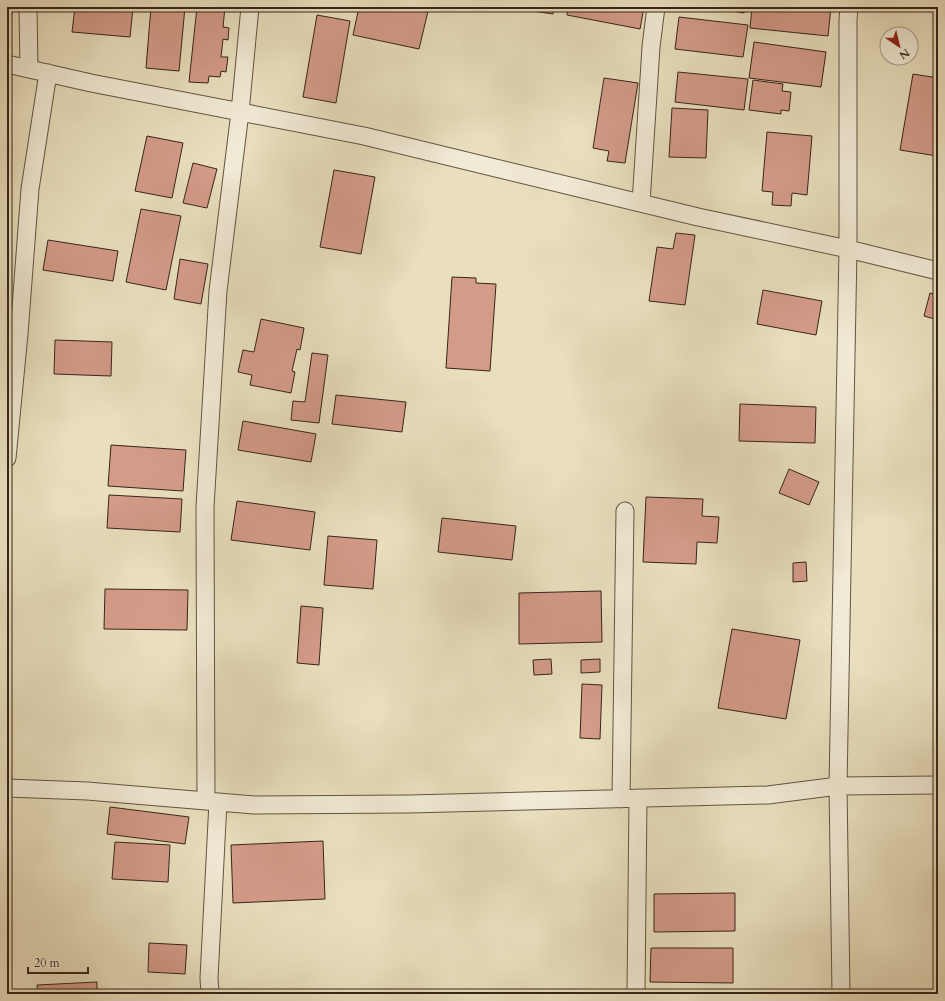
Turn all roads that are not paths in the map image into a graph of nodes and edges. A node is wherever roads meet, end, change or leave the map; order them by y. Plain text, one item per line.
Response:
1 (28, 7) edge
2 (250, 7) edge
3 (656, 7) edge
4 (849, 7) edge
5 (7, 64) edge
6 (29, 69) junction
7 (48, 73) junction
8 (240, 112) junction
9 (641, 203) junction
10 (848, 249) junction
11 (938, 271) edge
12 (7, 458) edge
13 (625, 511) dead end
14 (938, 785) edge
15 (838, 786) junction
16 (7, 788) edge
17 (630, 799) junction
18 (212, 801) junction
19 (210, 994) edge
20 (636, 994) edge
21 (841, 994) edge

1 - 6 street
2 - 8 street
3 - 9 street
4 - 10 street
5 - 6 street
6 - 7 street
7 - 8 street
7 - 12 street
8 - 9 street
8 - 18 street
9 - 10 street
10 - 11 street
10 - 15 street
13 - 17 street
14 - 15 street
15 - 17 street
15 - 21 street
16 - 18 street
17 - 18 street
17 - 20 street
18 - 19 street

